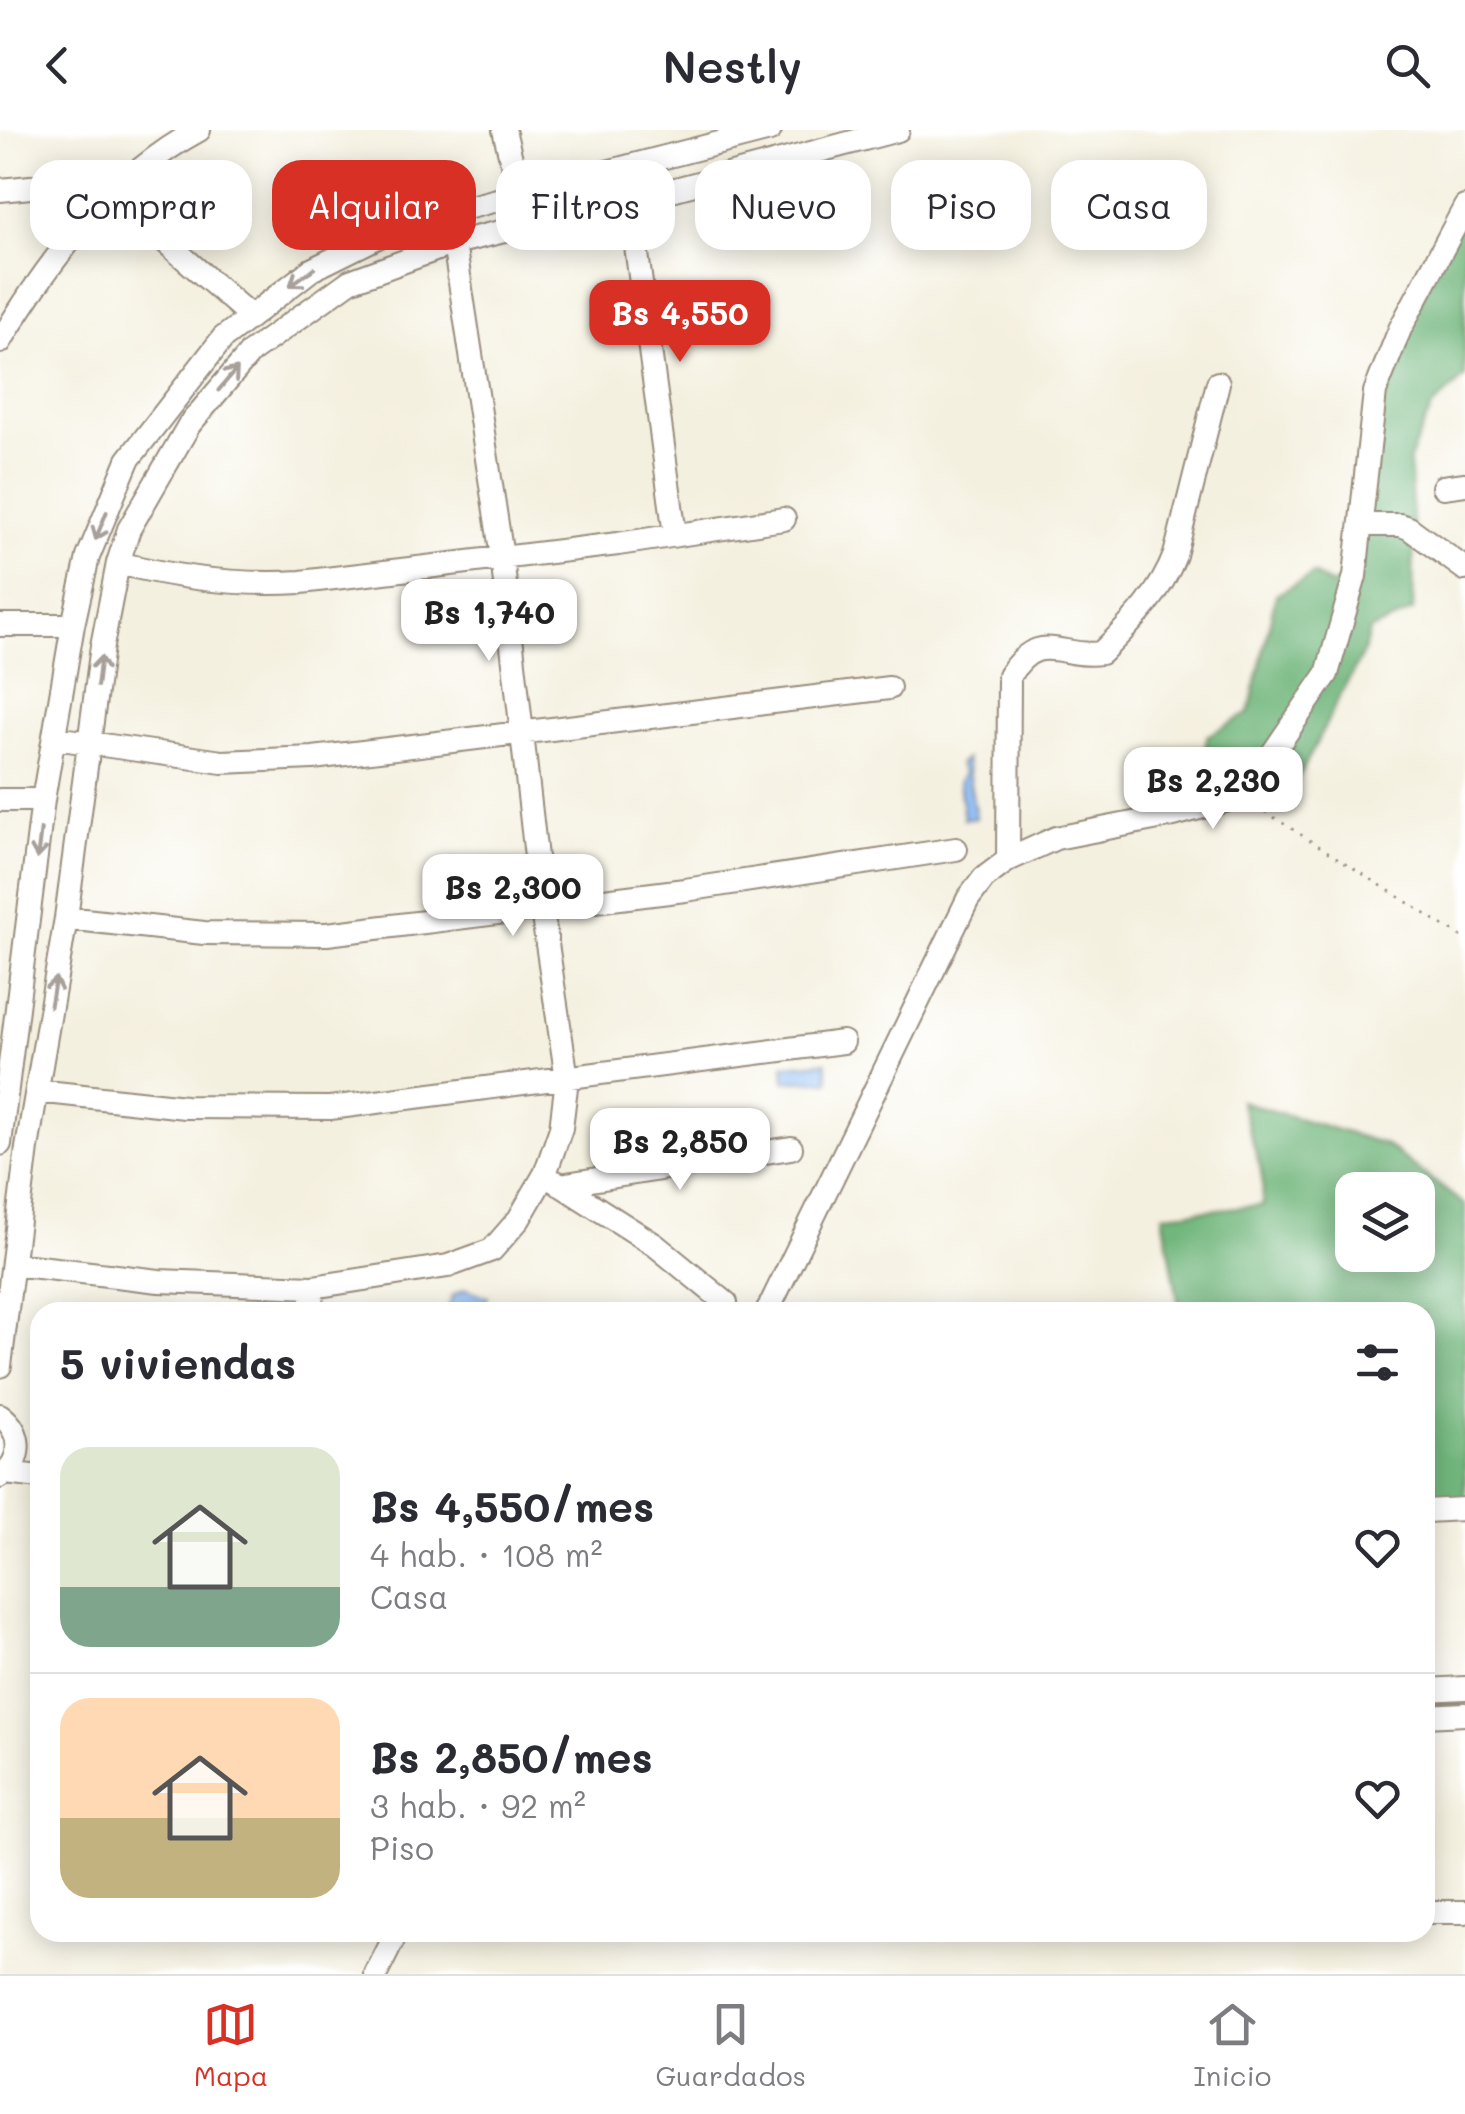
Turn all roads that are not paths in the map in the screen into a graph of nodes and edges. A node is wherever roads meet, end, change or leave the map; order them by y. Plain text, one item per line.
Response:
1 (200, 130) edge
2 (504, 130) edge
3 (770, 130) edge
4 (896, 130) edge
5 (153, 160) edge
6 (511, 160) edge
7 (655, 160) edge
8 (30, 187) edge
9 (675, 189) edge
10 (0, 190) edge
11 (496, 200) edge
12 (1465, 207) edge
13 (64, 250) edge
14 (175, 250) edge
15 (435, 250) edge
16 (455, 250) edge
17 (637, 250) edge
18 (249, 315) junction
19 (0, 342) edge
20 (1218, 382) dead end
21 (784, 518) dead end
22 (1362, 526) junction
23 (675, 535) junction
24 (502, 557) junction
25 (118, 563) junction
26 (1465, 569) edge
27 (73, 625) junction
28 (0, 626) edge
29 (889, 688) dead end
30 (524, 734) junction
31 (54, 738) junction
32 (90, 745) junction
33 (0, 800) edge
34 (44, 800) junction
35 (956, 849) dead end
36 (1008, 860) junction
37 (542, 910) junction
38 (66, 918) junction
39 (10, 982) edge
40 (843, 1042) dead end
41 (14, 1046) junction
42 (44, 1047) junction
43 (567, 1079) junction
44 (37, 1092) junction
45 (0, 1144) edge
46 (791, 1148) dead end
47 (553, 1179) junction
48 (12, 1264) junction
49 (313, 1287) junction
50 (312, 1302) edge
51 (725, 1302) edge
52 (772, 1302) edge
53 (0, 1366) edge
54 (0, 1415) edge
55 (29, 1450) edge
56 (3, 1475) edge
57 (30, 1476) edge
58 (1465, 1509) edge
59 (1435, 1510) edge
60 (1465, 1688) edge
61 (1435, 1690) edge
62 (1465, 1714) edge
63 (1435, 1716) edge
64 (1435, 1912) edge
65 (1465, 1912) edge
66 (392, 1942) edge
67 (376, 1974) edge

1 - 5 street
2 - 6 street
3 - 7 street
4 - 9 street
8 - 10 street
11 -> 18 street
12 - 22 street
13 - 19 street
14 - 18 street
25 -> 15 street
16 - 24 street
17 - 23 street
18 -> 27 street
20 - 36 street
21 - 23 street
22 - 26 street
22 - 36 street
23 - 24 street
24 - 25 street
24 - 30 street
32 -> 25 street
27 - 28 street
27 - 31 street
29 - 30 street
30 - 32 street
30 - 37 street
31 - 32 street
31 - 34 street
32 - 38 street
33 - 34 street
34 -> 39 street
35 - 37 street
36 - 52 street
37 - 38 street
37 - 43 street
42 -> 38 street
39 - 41 street
40 - 43 street
41 - 42 street
41 - 45 street
42 - 44 street
43 - 44 street
43 - 47 street
44 - 48 street
46 - 47 street
47 - 49 street
47 - 51 street
48 - 49 street
48 - 53 street
49 - 50 street
54 - 55 street
55 - 56 street
56 - 57 street
58 - 59 street
60 - 61 street
62 - 63 street
64 - 65 street
66 - 67 street

